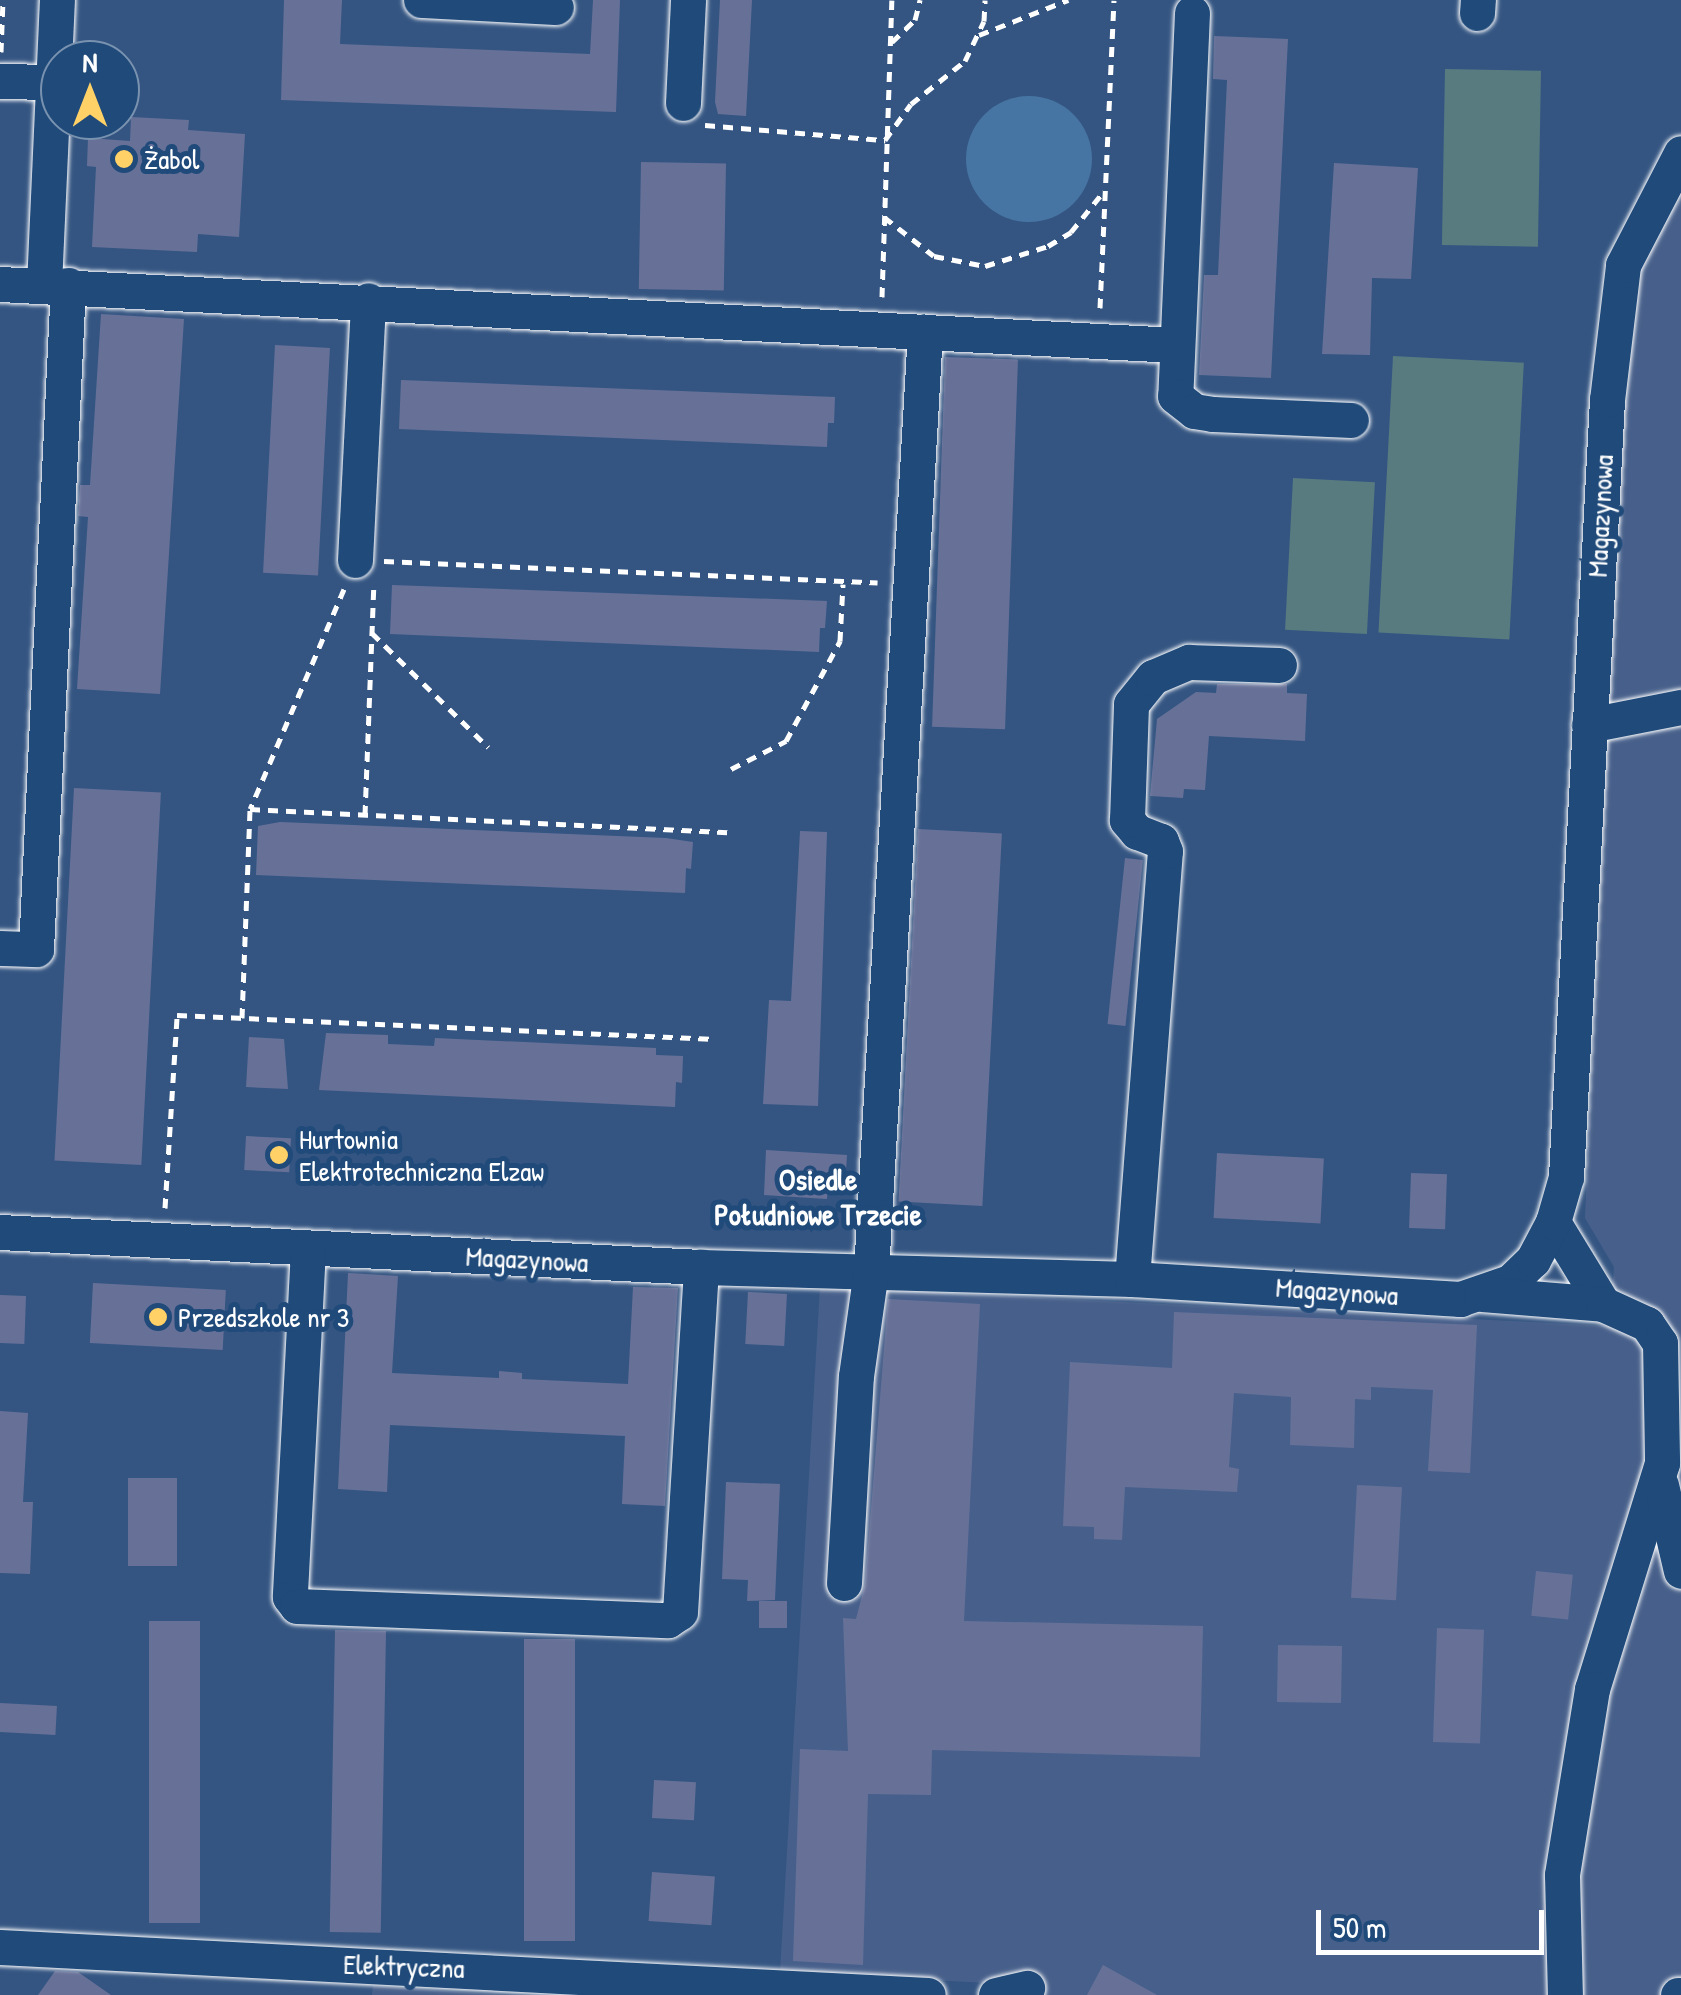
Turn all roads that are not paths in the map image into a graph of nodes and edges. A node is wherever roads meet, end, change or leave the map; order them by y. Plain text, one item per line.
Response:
1 (57, 0) edge
2 (421, 0) edge
3 (688, 0) edge
4 (556, 7) dead end
5 (1192, 13) dead end
6 (55, 40) edge
7 (0, 81) edge
8 (40, 82) edge
9 (684, 103) road end
10 (54, 140) edge
11 (1681, 153) edge
12 (0, 284) edge
13 (56, 285) junction
14 (368, 300) junction
15 (925, 332) junction
16 (1176, 345) junction
17 (1351, 420) dead end
18 (365, 560) road end
19 (1279, 665) dead end
20 (1681, 708) edge
21 (1590, 725) junction
22 (0, 948) edge
23 (1553, 1222) junction
24 (0, 1232) edge
25 (308, 1250) junction
26 (701, 1267) junction
27 (871, 1271) junction
28 (1132, 1279) junction
29 (1481, 1294) junction
30 (1604, 1304) junction
31 (1660, 1473) junction
32 (1681, 1571) edge
33 (844, 1583) dead end
34 (0, 1947) edge
35 (928, 1995) edge
36 (1565, 1995) edge

1 - 6 street
2 - 4 street
3 - 9 street
5 - 16 street
7 - 8 street
10 - 13 street
11 - 21 street, Magazynowa
12 - 13 street
13 - 14 street
13 - 22 street
14 - 15 street
14 - 18 street
15 - 16 street
15 - 27 street
16 - 17 street
19 - 28 street
20 - 21 street
21 - 23 street, Magazynowa
23 - 29 street, Magazynowa
23 - 30 street
24 - 25 street, Magazynowa
25 - 26 street, Magazynowa
25 - 26 street
26 - 27 street, Magazynowa
27 - 28 street, Magazynowa
27 - 33 street
28 - 29 street, Magazynowa
29 - 30 street
30 - 31 street
31 - 32 street
31 - 36 street
34 - 35 street, Elektryczna

